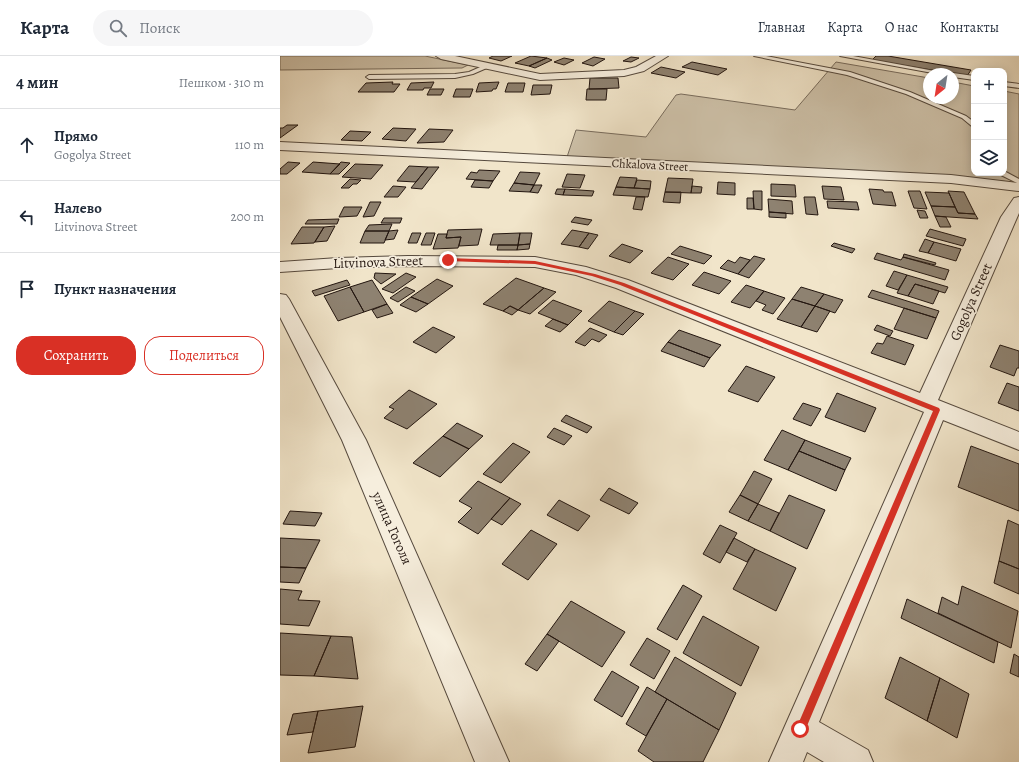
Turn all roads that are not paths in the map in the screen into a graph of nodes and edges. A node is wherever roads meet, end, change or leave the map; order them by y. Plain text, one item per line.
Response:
1 (441, 56) edge
2 (663, 56) edge
3 (757, 56) edge
4 (843, 56) edge
5 (487, 66) junction
6 (923, 70) edge
7 (959, 76) edge
8 (369, 77) dead end
9 (971, 78) edge
10 (1007, 84) edge
11 (1019, 86) edge
12 (971, 123) edge
13 (280, 146) edge
14 (1007, 175) edge
15 (1019, 182) edge
16 (1019, 186) edge
17 (1019, 201) edge
18 (280, 267) edge
19 (280, 299) edge
20 (931, 407) junction
21 (1019, 441) edge
22 (800, 729) junction
23 (492, 762) edge
24 (786, 762) edge
25 (856, 762) edge

1 - 5 street
2 - 5 street
3 - 12 lane
4 - 6 lane
5 - 8 lane
7 - 9 lane
10 - 11 lane
13 - 16 street, Chkalova Street
14 - 15 lane
17 - 20 street, Gogolya Street
18 - 20 street, Litvinova Street
19 - 23 street, улица Гоголя
20 - 21 street, Litvinova Street
20 - 22 street, Gogolya Street
22 - 24 street, Gogolya Street
22 - 25 street

